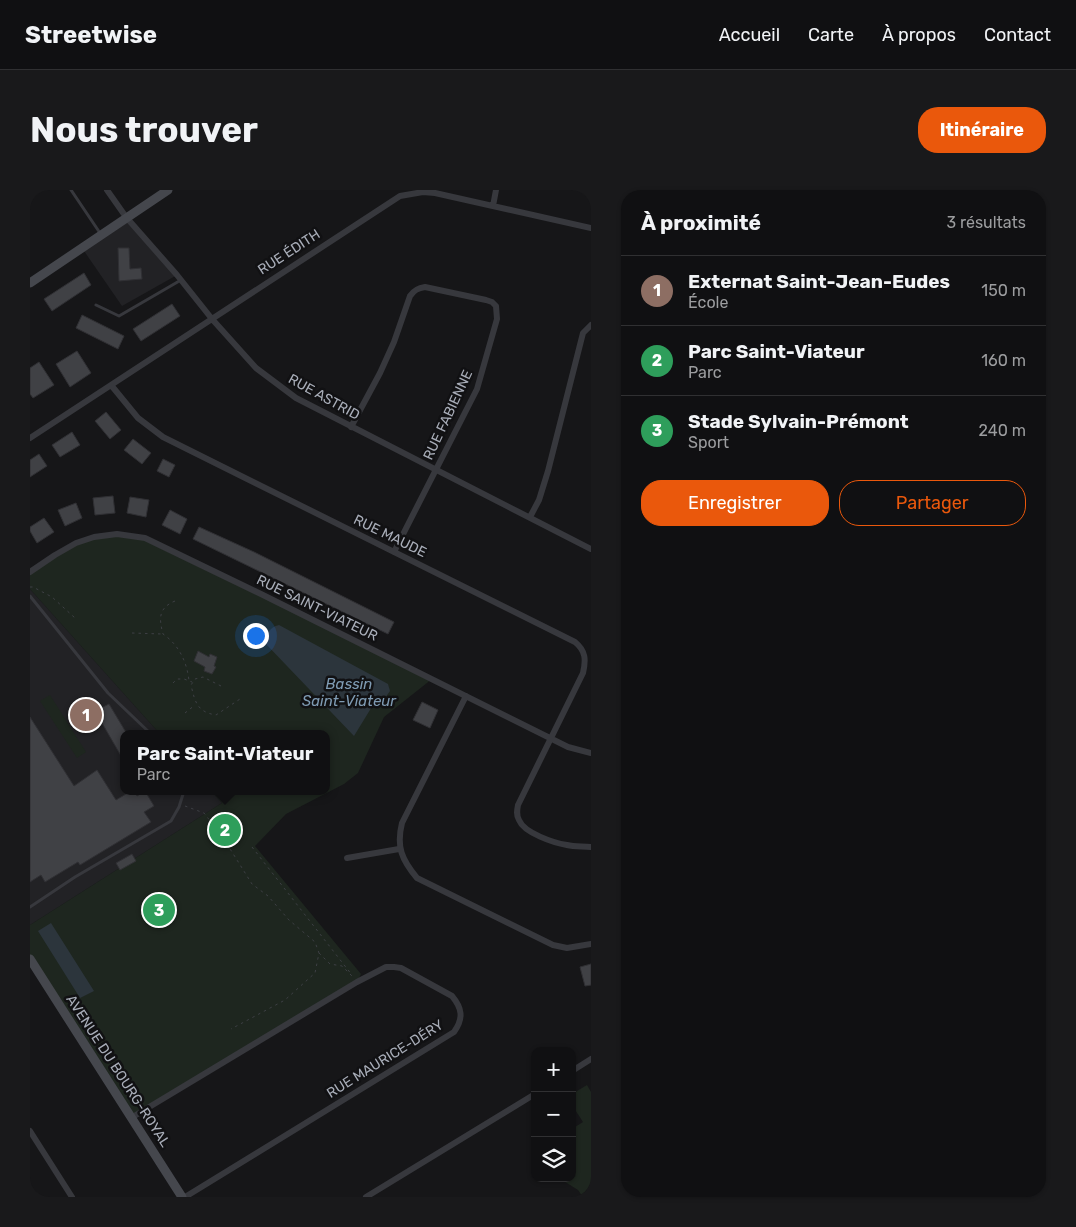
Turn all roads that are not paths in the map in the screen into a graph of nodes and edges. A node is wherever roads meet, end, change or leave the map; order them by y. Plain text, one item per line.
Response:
1 (72, 190) edge
2 (107, 190) edge
3 (168, 190) edge
4 (496, 190) edge
5 (493, 206) junction
6 (126, 217) junction
7 (591, 228) edge
8 (101, 235) junction
9 (181, 280) junction
10 (30, 282) edge
11 (96, 305) dead end
12 (212, 319) junction
13 (591, 325) edge
14 (111, 385) junction
15 (351, 427) junction
16 (30, 438) edge
17 (436, 470) junction
18 (530, 517) junction
19 (591, 549) edge
20 (394, 552) junction
21 (30, 572) edge
22 (30, 596) edge
23 (466, 696) junction
24 (147, 730) edge
25 (551, 738) junction
26 (591, 753) edge
27 (183, 795) edge
28 (591, 847) edge
29 (399, 849) junction
30 (347, 858) dead end
31 (30, 907) edge
32 (591, 944) edge
33 (30, 959) edge
34 (591, 1059) edge
35 (576, 1068) edge
36 (531, 1096) edge
37 (131, 1118) junction
38 (30, 1131) edge
39 (72, 1197) edge
40 (184, 1197) edge
41 (366, 1197) edge

1 - 8 lane
2 - 6 street, RUE ASTRID
3 - 6 main road
4 - 5 street
5 - 7 street, RUE ÉDITH
5 - 12 street, RUE ÉDITH
6 - 8 main road
6 - 9 street, RUE ASTRID
8 - 10 main road
9 - 11 lane
9 - 12 street, RUE ASTRID
12 - 14 street, RUE ÉDITH
12 - 15 street, RUE ASTRID
13 - 18 street
14 - 16 street, RUE ÉDITH
14 - 20 street, RUE MAUDE
15 - 17 street, RUE ASTRID
15 - 17 street, RUE FABIENNE
17 - 18 street, RUE ASTRID
17 - 20 street, RUE FABIENNE
18 - 19 street, RUE ASTRID
20 - 25 street, RUE MAUDE
21 - 23 street, RUE SAINT-VIATEUR
22 - 24 lane
23 - 25 street, RUE SAINT-VIATEUR
23 - 29 street
25 - 26 street, RUE SAINT-VIATEUR
25 - 28 street
27 - 31 lane
29 - 30 street
29 - 32 street
33 - 37 main road, AVENUE DU BOURG-ROYAL
34 - 35 street
36 - 41 street
37 - 40 main road, AVENUE DU BOURG-ROYAL
37 - 40 street, RUE MAURICE-DÉRY
38 - 39 street

